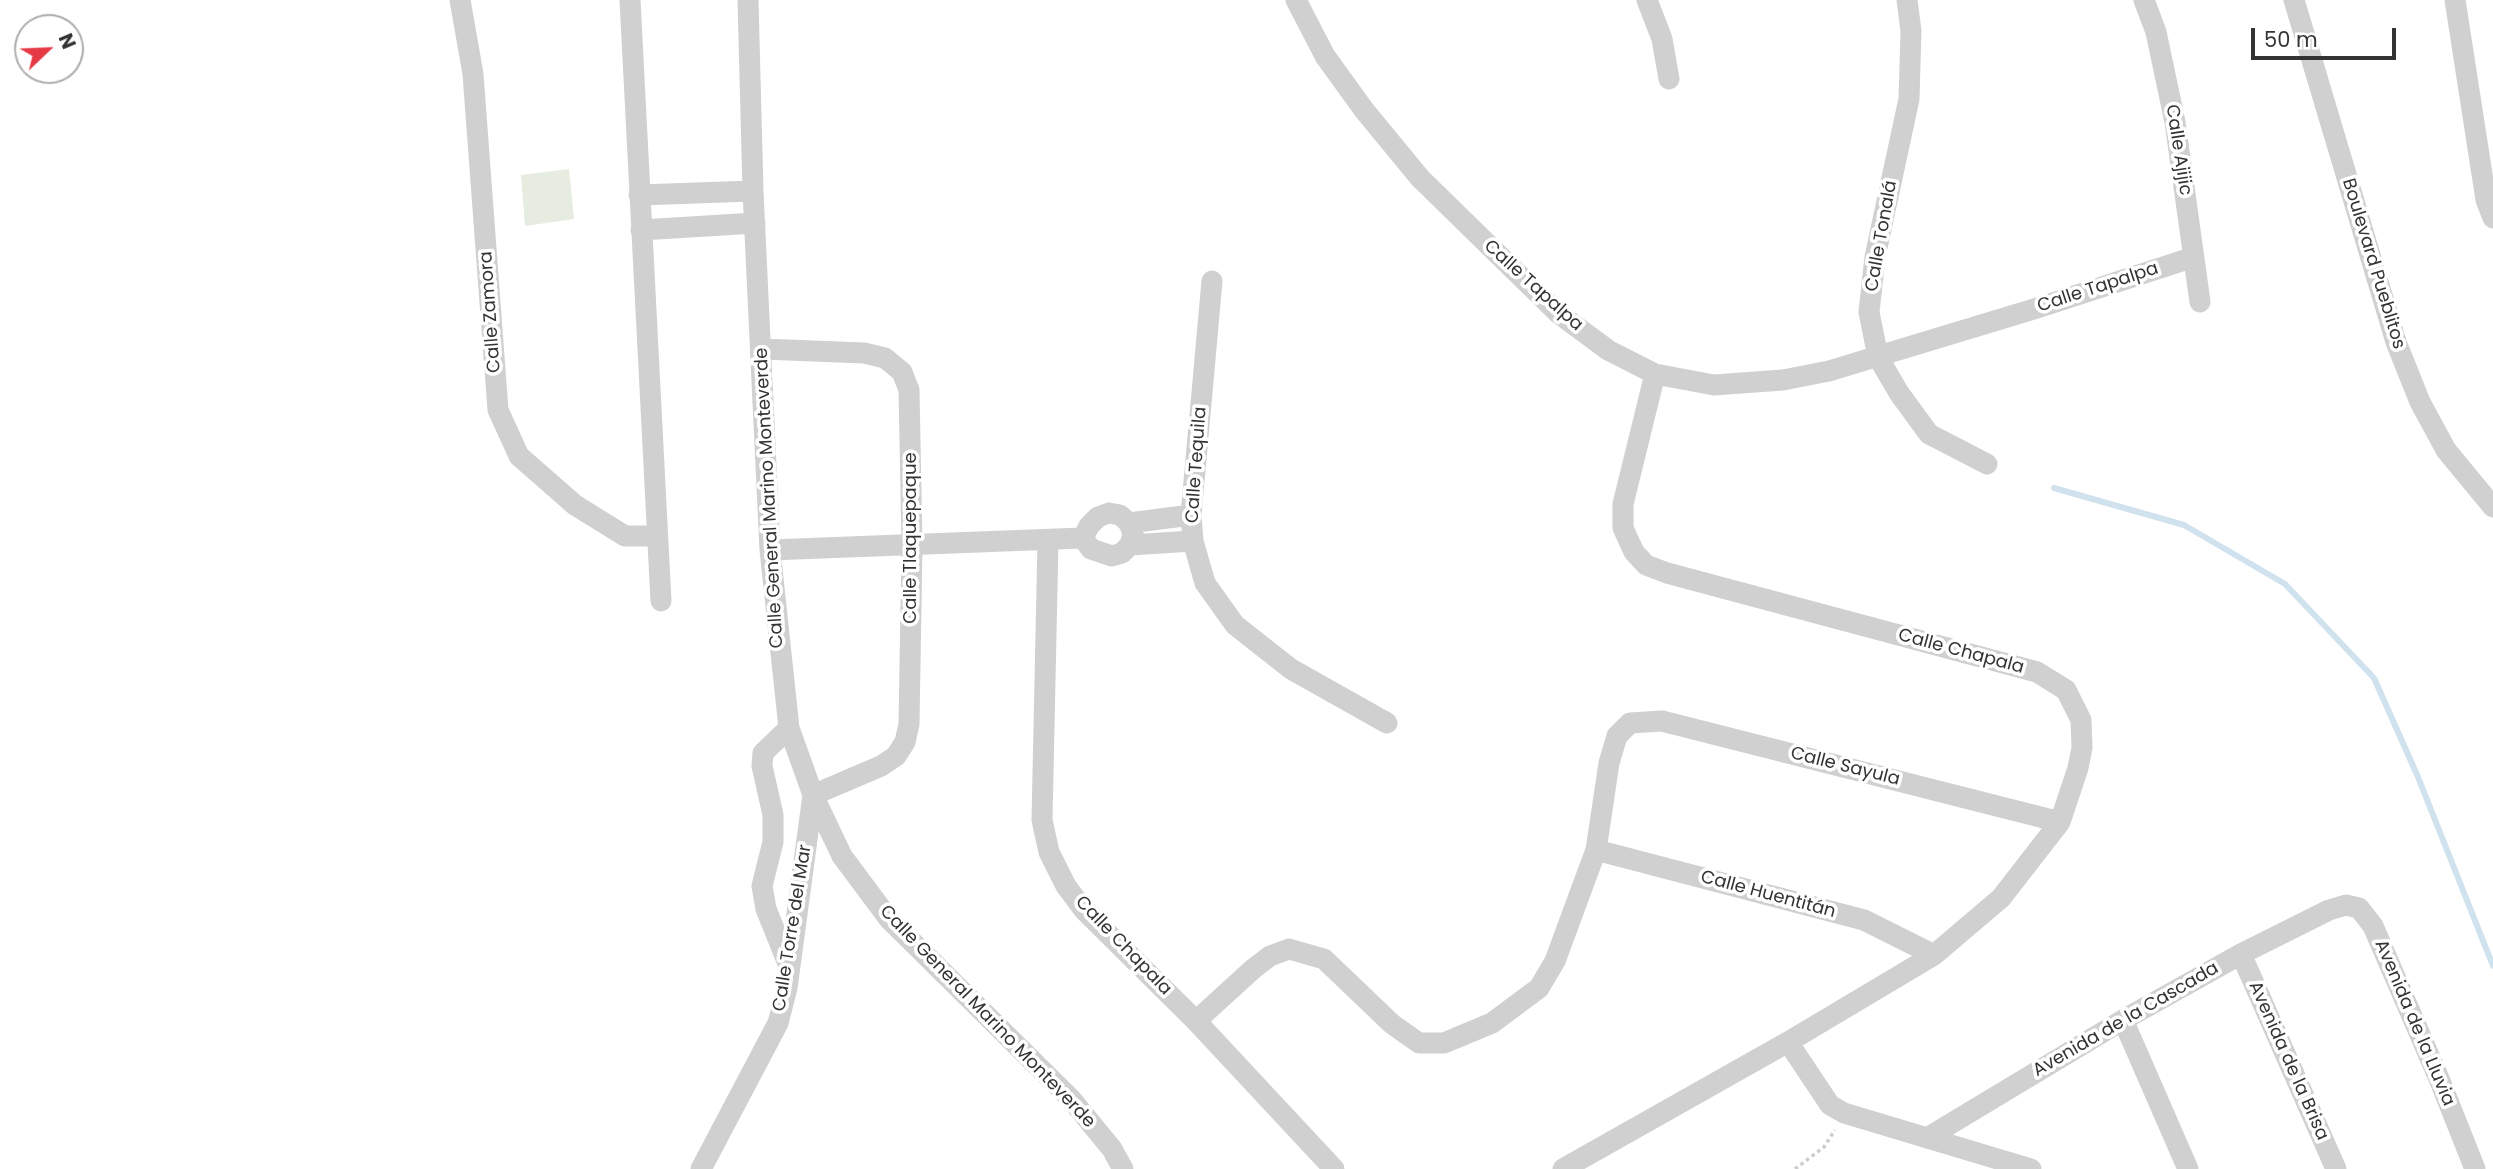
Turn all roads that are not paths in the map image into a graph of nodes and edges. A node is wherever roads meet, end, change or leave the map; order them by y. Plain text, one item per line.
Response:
1 (460, 0) edge
2 (631, 0) edge
3 (748, 0) edge
4 (1296, 0) edge
5 (1647, 0) edge
6 (1906, 0) edge
7 (2144, 0) edge
8 (2294, 0) edge
9 (2455, 0) edge
10 (1669, 79) dead end
11 (753, 191) junction
12 (639, 195) junction
13 (2493, 218) edge
14 (755, 223) junction
15 (641, 230) junction
16 (2194, 257) junction
17 (1212, 281) dead end
18 (2200, 302) dead end
19 (762, 349) junction
20 (1878, 357) junction
21 (1655, 374) junction
22 (1987, 464) dead end
23 (2493, 508) edge
24 (1191, 515) junction
25 (1129, 523) junction
26 (657, 536) junction
27 (1083, 538) junction
28 (1048, 541) junction
29 (1193, 541) junction
30 (912, 545) junction
31 (1130, 545) junction
32 (770, 550) junction
33 (661, 601) dead end
34 (1387, 723) dead end
35 (789, 728) junction
36 (813, 795) junction
37 (2060, 822) junction
38 (1596, 850) junction
39 (2329, 910) joint
40 (2241, 954) junction
41 (1934, 955) junction
42 (790, 968) junction
43 (2123, 1020) junction
44 (1196, 1021) junction
45 (1788, 1042) junction
46 (1927, 1138) junction
47 (701, 1169) edge
48 (1123, 1169) edge
49 (1334, 1169) edge
50 (1563, 1169) edge
51 (2031, 1169) edge
52 (2188, 1169) edge
53 (2336, 1169) edge
54 (2475, 1169) edge

1 - 26 street, Calle Zamora
2 - 12 street
3 - 11 street, Calle General Marino Monteverde
4 - 21 street, Calle Tapalpa
5 - 10 street
6 - 20 street, Calle Tonalá
7 - 16 street, Calle Ajijic
8 - 23 street, Boulevard Pueblitos
9 - 13 street
11 - 12 street
11 - 14 street, Calle General Marino Monteverde
12 - 15 street
14 - 15 street
14 - 19 street, Calle General Marino Monteverde
15 - 26 street
16 - 18 street, Calle Ajijic
16 - 20 street, Calle Tapalpa
17 - 24 street, Calle Tequila
19 - 30 street, Calle Tlaquepaque
19 - 32 street, Calle General Marino Monteverde
20 - 21 street, Calle Tapalpa
20 - 22 street, Calle Tonalá
21 - 37 street, Calle Chapala
24 - 25 street
24 - 29 street, Calle Tequila
25 - 27 street
25 - 31 street
26 - 33 street
27 - 28 street
27 - 31 street
28 - 30 street
28 - 44 street, Calle Chapala
29 - 31 street
29 - 34 street, Calle Tequila
30 - 32 street
30 - 36 street, Calle Tlaquepaque
32 - 35 street, Calle General Marino Monteverde
35 - 36 street, Calle General Marino Monteverde
35 - 42 street
36 - 42 street, Calle Torre del Mar
36 - 48 street, Calle General Marino Monteverde
37 - 38 street, Calle Sayula
37 - 41 street, Calle Chapala
38 - 41 street, Calle Huentitán
38 - 44 street
39 - 40 street, Avenida de la Cascada
39 - 54 street, Avenida de la Lluvia
40 - 43 street, Avenida de la Cascada
40 - 53 street, Avenida de la Brisa
41 - 45 street, Calle Chapala
42 - 47 street, Calle Torre del Mar
43 - 46 street, Avenida de la Cascada
43 - 52 street
44 - 49 street, Calle Chapala
45 - 46 street
45 - 50 street, Calle Chapala
46 - 51 street

